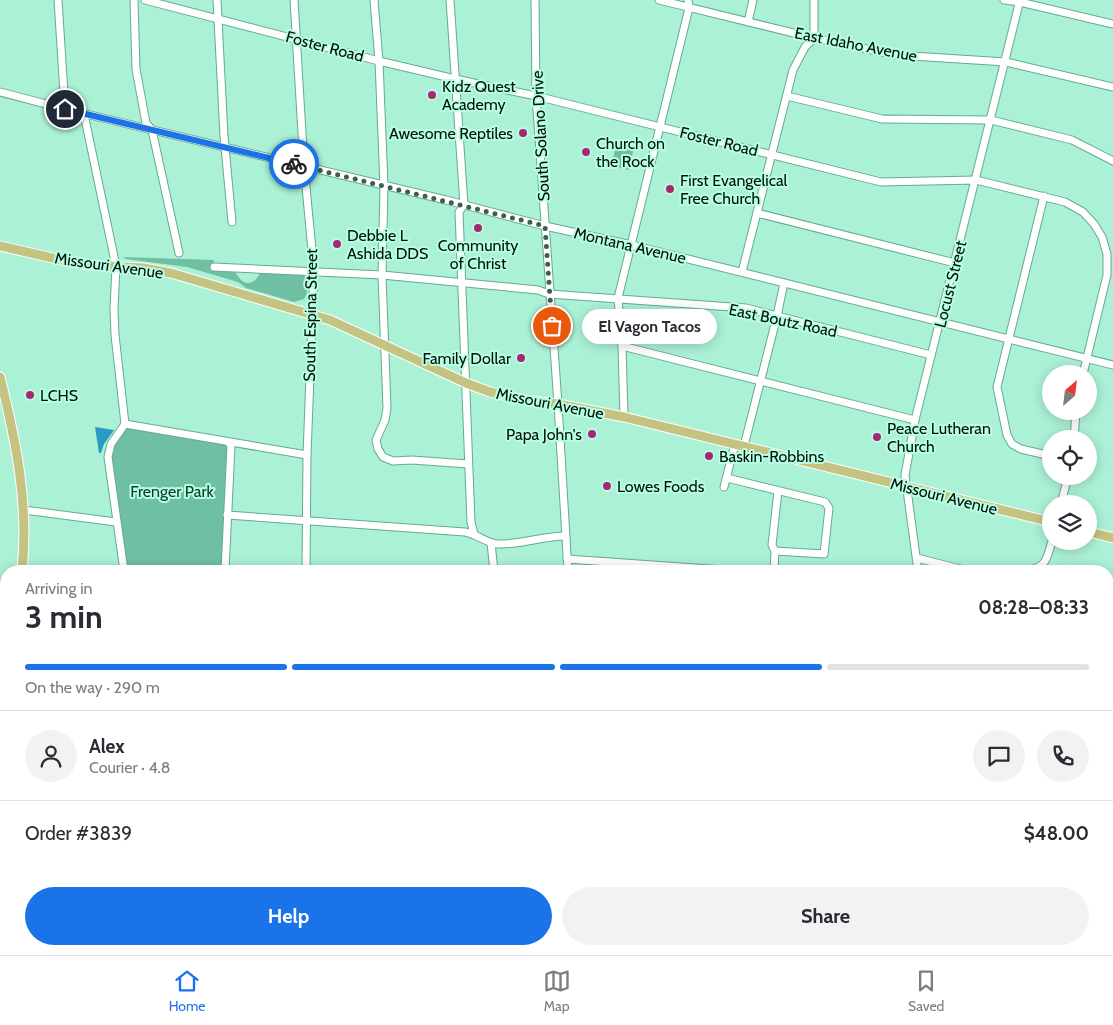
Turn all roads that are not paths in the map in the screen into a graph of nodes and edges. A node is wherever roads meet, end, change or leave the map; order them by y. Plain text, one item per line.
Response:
1 (58, 0) edge
2 (134, 0) edge
3 (145, 0) edge
4 (216, 0) edge
5 (294, 0) edge
6 (374, 0) edge
7 (450, 0) edge
8 (535, 0) edge
9 (659, 0) edge
10 (753, 0) edge
11 (814, 0) edge
12 (1004, 0) edge
13 (1020, 1) edge
14 (688, 4) edge
15 (218, 19) junction
16 (748, 22) junction
17 (1113, 24) edge
18 (814, 38) junction
19 (297, 39) junction
20 (380, 61) junction
21 (1006, 62) junction
22 (455, 79) junction
23 (1113, 87) edge
24 (0, 92) edge
25 (536, 96) junction
26 (787, 96) junction
27 (65, 109) junction
28 (84, 114) junction
29 (991, 120) junction
30 (660, 126) junction
31 (152, 130) junction
32 (226, 148) junction
33 (773, 154) junction
34 (1113, 161) edge
35 (304, 166) junction
36 (976, 180) junction
37 (384, 186) junction
38 (1044, 196) junction
39 (464, 205) junction
40 (757, 213) junction
41 (232, 222) dead end
42 (545, 226) junction
43 (632, 245) junction
44 (0, 246) edge
45 (179, 253) dead end
46 (955, 263) junction
47 (116, 266) junction
48 (214, 267) dead end
49 (314, 271) junction
50 (742, 272) junction
51 (382, 275) junction
52 (461, 283) junction
53 (784, 283) junction
54 (549, 294) junction
55 (618, 298) junction
56 (312, 314) junction
57 (777, 316) junction
58 (940, 321) junction
59 (1009, 339) junction
60 (385, 345) junction
61 (622, 346) junction
62 (931, 355) junction
63 (1087, 358) junction
64 (1085, 365) edge
65 (1113, 365) edge
66 (0, 377) edge
67 (760, 380) junction
68 (466, 383) junction
69 (558, 404) junction
70 (624, 417) junction
71 (915, 420) junction
72 (125, 424) junction
73 (229, 443) junction
74 (734, 444) junction
75 (744, 446) junction
76 (1042, 454) edge
77 (308, 455) junction
78 (468, 464) junction
79 (727, 478) junction
80 (724, 486) dead end
81 (906, 486) junction
82 (778, 491) junction
83 (24, 510) junction
84 (227, 515) junction
85 (1042, 520) edge
86 (307, 521) junction
87 (116, 522) junction
88 (474, 534) junction
89 (1097, 534) edge
90 (565, 536) junction
91 (1113, 538) edge
92 (491, 543) junction
93 (1049, 550) edge
94 (775, 551) junction
95 (917, 558) junction
96 (567, 559) junction
97 (22, 565) edge
98 (123, 565) edge
99 (225, 565) edge
100 (306, 565) edge
101 (493, 565) edge
102 (568, 565) edge
103 (652, 565) edge
104 (774, 565) edge
105 (918, 565) edge
106 (944, 565) edge
107 (1042, 565) edge

1 - 27 street
2 - 31 street
3 - 15 street, Foster Road
4 - 15 street
5 - 19 street, South Espina Street
6 - 20 street
7 - 22 street
8 - 25 street, South Solano Drive
9 - 14 street, East Idaho Avenue
10 - 16 street
11 - 18 street
12 - 13 street
13 - 17 street
13 - 21 street, Locust Street
14 - 16 street, East Idaho Avenue
14 - 30 street
15 - 19 street, Foster Road
15 - 32 street
16 - 18 street, East Idaho Avenue
18 - 21 street, East Idaho Avenue
18 - 26 street
19 - 20 street, Foster Road
19 - 35 street, South Espina Street
20 - 22 street, Foster Road
20 - 37 street
21 - 23 street, East Idaho Avenue
21 - 29 street, Locust Street
22 - 25 street, Foster Road
22 - 39 street
24 - 27 street, Montana Avenue
25 - 30 street, Foster Road
25 - 42 street, South Solano Drive
26 - 29 street
26 - 33 street
27 - 28 street, Montana Avenue
28 - 31 street, Montana Avenue
28 - 47 street
29 - 34 street
29 - 36 street, Locust Street
30 - 33 street, Foster Road
30 - 43 street
31 - 32 street, Montana Avenue
31 - 45 street
32 - 35 street, Montana Avenue
32 - 41 street
33 - 36 street, Foster Road
33 - 40 street
35 - 37 street, Montana Avenue
35 - 49 street, South Espina Street
36 - 38 street, Foster Road
36 - 46 street, Locust Street
37 - 39 street, Montana Avenue
37 - 51 street
38 - 59 street
38 - 63 street, Foster Road
39 - 42 street, Montana Avenue
39 - 52 street
40 - 46 street
40 - 50 street
42 - 43 street, Montana Avenue
42 - 54 street, South Solano Drive
43 - 50 street, Montana Avenue
43 - 55 street
44 - 47 main road, Missouri Avenue
46 - 58 street, Locust Street
47 - 56 main road, Missouri Avenue
47 - 72 street
48 - 49 street, East Boutz Road
49 - 51 street, East Boutz Road
49 - 56 street, South Espina Street
50 - 53 street, Montana Avenue
51 - 52 street, East Boutz Road
51 - 60 street
52 - 54 street, East Boutz Road
52 - 68 street
53 - 57 street
53 - 58 street, Montana Avenue
54 - 55 street, East Boutz Road
54 - 69 street, South Solano Drive
55 - 57 street, East Boutz Road
55 - 61 street
56 - 60 main road, Missouri Avenue
56 - 77 street, South Espina Street
57 - 62 street, East Boutz Road
57 - 67 street
58 - 59 street, Montana Avenue
58 - 62 street, Locust Street
59 - 63 street, Montana Avenue
59 - 76 street
60 - 68 main road, Missouri Avenue
60 - 78 street
61 - 67 street
61 - 70 street
62 - 71 street, Locust Street
63 - 64 street, Foster Road
63 - 65 street, Montana Avenue
66 - 83 main road
67 - 71 street
67 - 75 street
68 - 69 main road, Missouri Avenue
68 - 78 street
69 - 70 main road, Missouri Avenue
69 - 90 street, South Solano Drive
70 - 74 main road, Missouri Avenue
71 - 81 street, Locust Street
72 - 73 street
72 - 87 street
73 - 77 street
73 - 84 street
74 - 75 main road, Missouri Avenue
74 - 79 street
75 - 81 main road, Missouri Avenue
77 - 86 street, South Espina Street
78 - 88 street
79 - 80 street
79 - 82 street
81 - 85 main road, Missouri Avenue
81 - 95 street, Locust Street
82 - 94 street
82 - 94 street
83 - 87 street
83 - 97 main road
84 - 86 street
84 - 99 street
86 - 88 street
86 - 100 street, South Espina Street
87 - 98 street
88 - 92 street
89 - 91 main road
90 - 92 street
90 - 96 street, South Solano Drive
92 - 101 street
93 - 107 street
94 - 104 street
95 - 105 street, Locust Street
95 - 106 street
96 - 102 street, South Solano Drive
96 - 103 street

